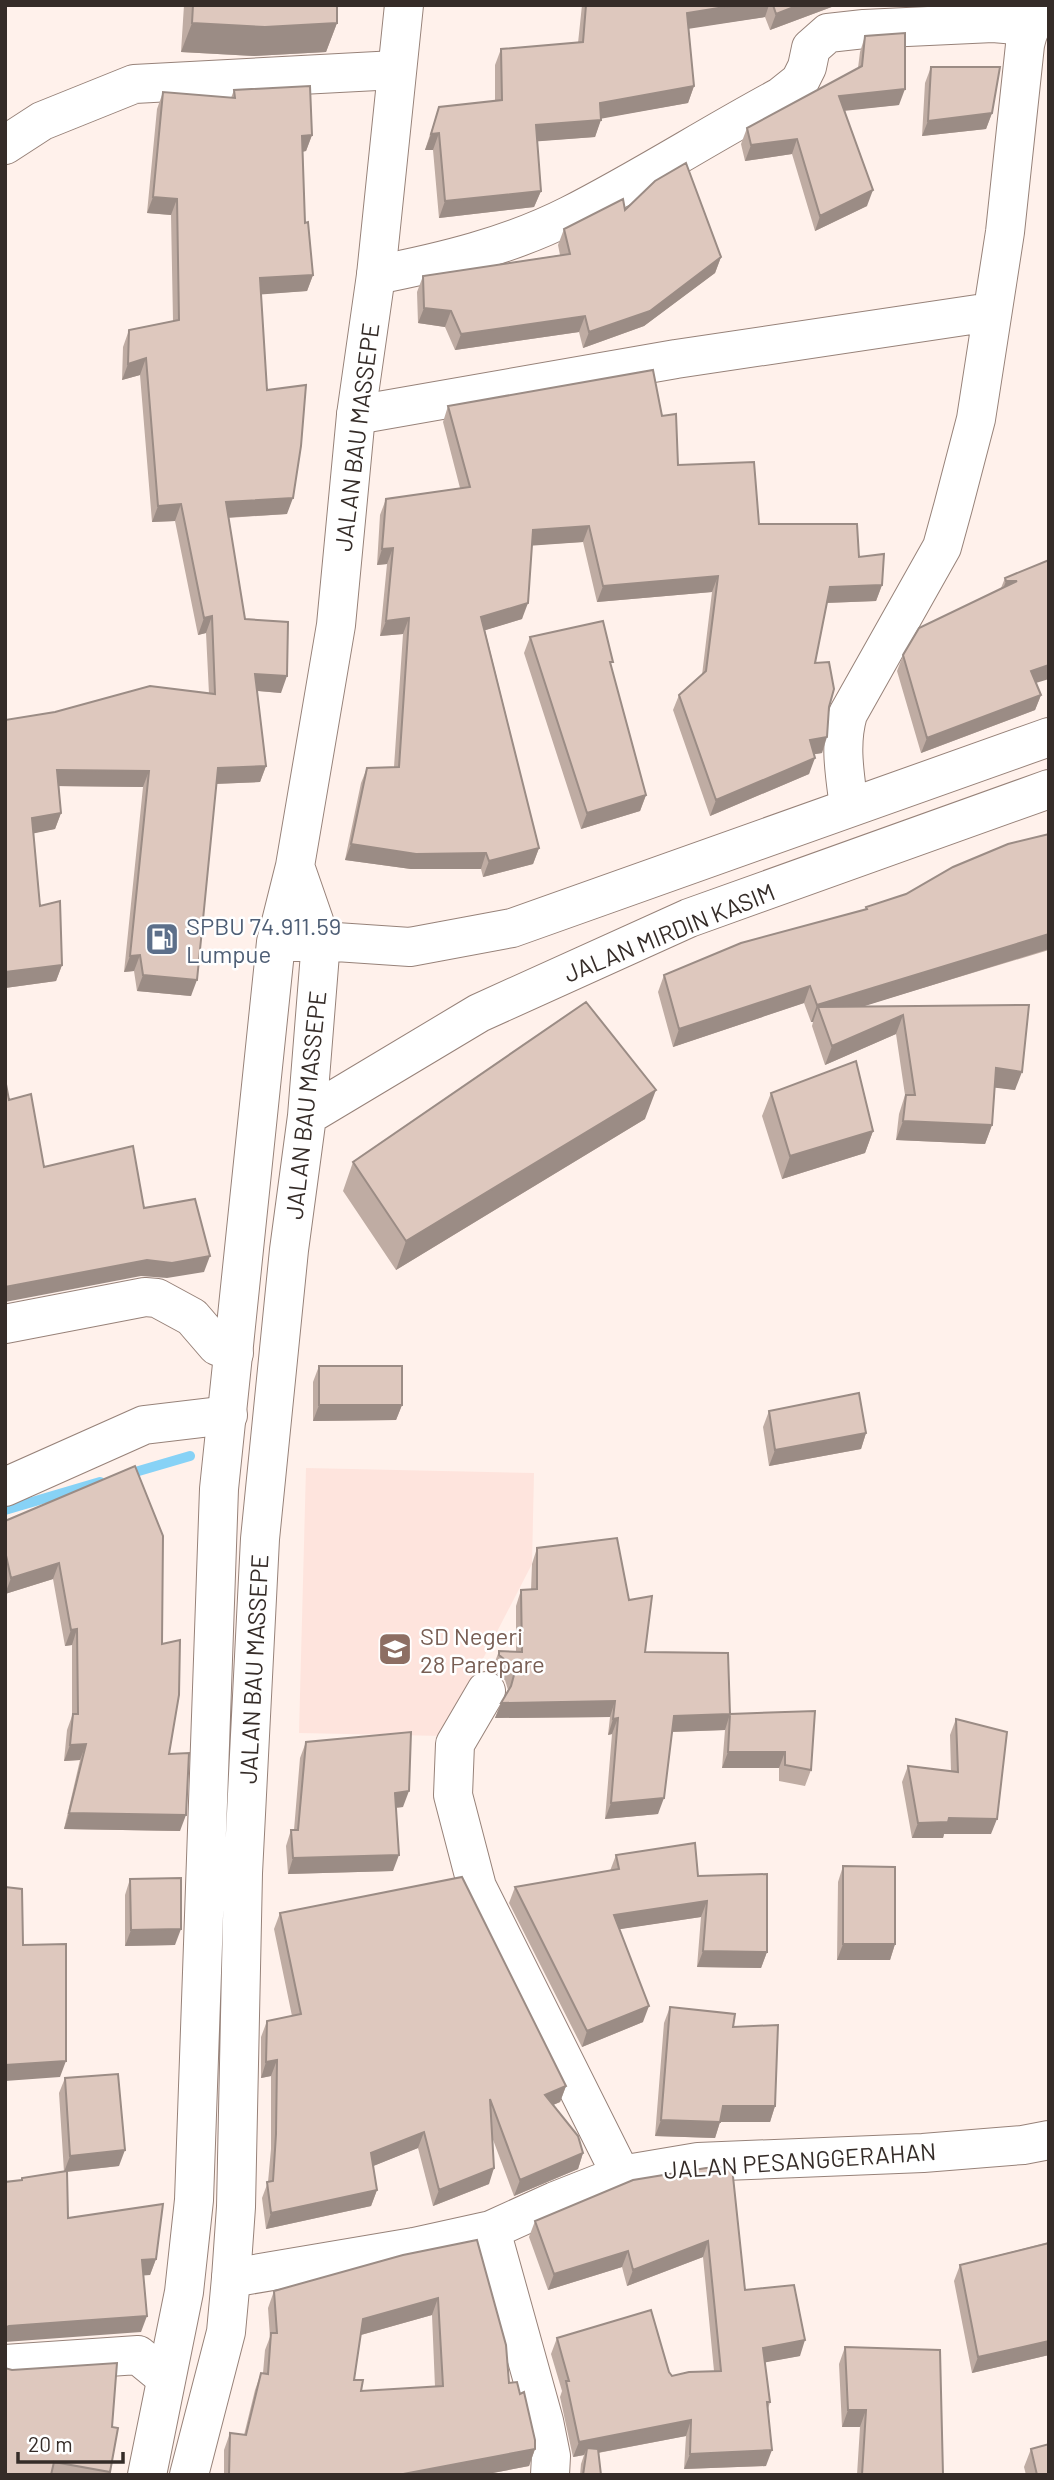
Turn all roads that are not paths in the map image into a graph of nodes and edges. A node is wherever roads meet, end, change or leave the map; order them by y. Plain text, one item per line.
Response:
1 (404, 5) edge
2 (1039, 20) edge
3 (396, 70) junction
4 (5, 145) edge
5 (376, 275) junction
6 (991, 312) junction
7 (356, 415) junction
8 (1049, 737) edge
9 (1049, 789) edge
10 (849, 807) junction
11 (295, 866) junction
12 (321, 941) junction
13 (276, 942) junction
14 (307, 1116) junction
15 (5, 1324) edge
16 (234, 1353) junction
17 (228, 1415) junction
18 (5, 1487) edge
19 (486, 1691) dead end
20 (1049, 2140) edge
21 (621, 2175) junction
22 (491, 2230) junction
23 (231, 2278) junction
24 (5, 2364) edge
25 (166, 2378) junction
26 (147, 2475) edge
27 (189, 2475) edge
28 (550, 2475) edge

1 - 3 main road, JALAN BAU MASSEPE
2 - 5 main road
2 - 6 main road
3 - 4 main road
3 - 5 main road, JALAN BAU MASSEPE
5 - 7 main road, JALAN BAU MASSEPE
6 - 7 main road
6 - 10 main road
7 - 11 main road, JALAN BAU MASSEPE
8 - 10 main road
9 - 14 main road, JALAN MIRDIN KASIM
10 - 12 main road
11 - 12 main road, JALAN BAU MASSEPE
11 - 13 main road, JALAN BAU MASSEPE
12 - 13 main road
12 - 14 main road, JALAN BAU MASSEPE
13 - 16 main road, JALAN BAU MASSEPE
14 - 23 main road, JALAN BAU MASSEPE
15 - 16 main road
16 - 17 main road, JALAN BAU MASSEPE
17 - 18 main road
17 - 25 main road, JALAN BAU MASSEPE
19 - 21 main road
20 - 21 main road, JALAN PESANGGERAHAN
21 - 22 main road, JALAN PESANGGERAHAN
22 - 23 main road, JALAN PESANGGERAHAN
22 - 28 main road
23 - 27 main road, JALAN BAU MASSEPE
24 - 25 main road
25 - 26 main road, JALAN BAU MASSEPE

